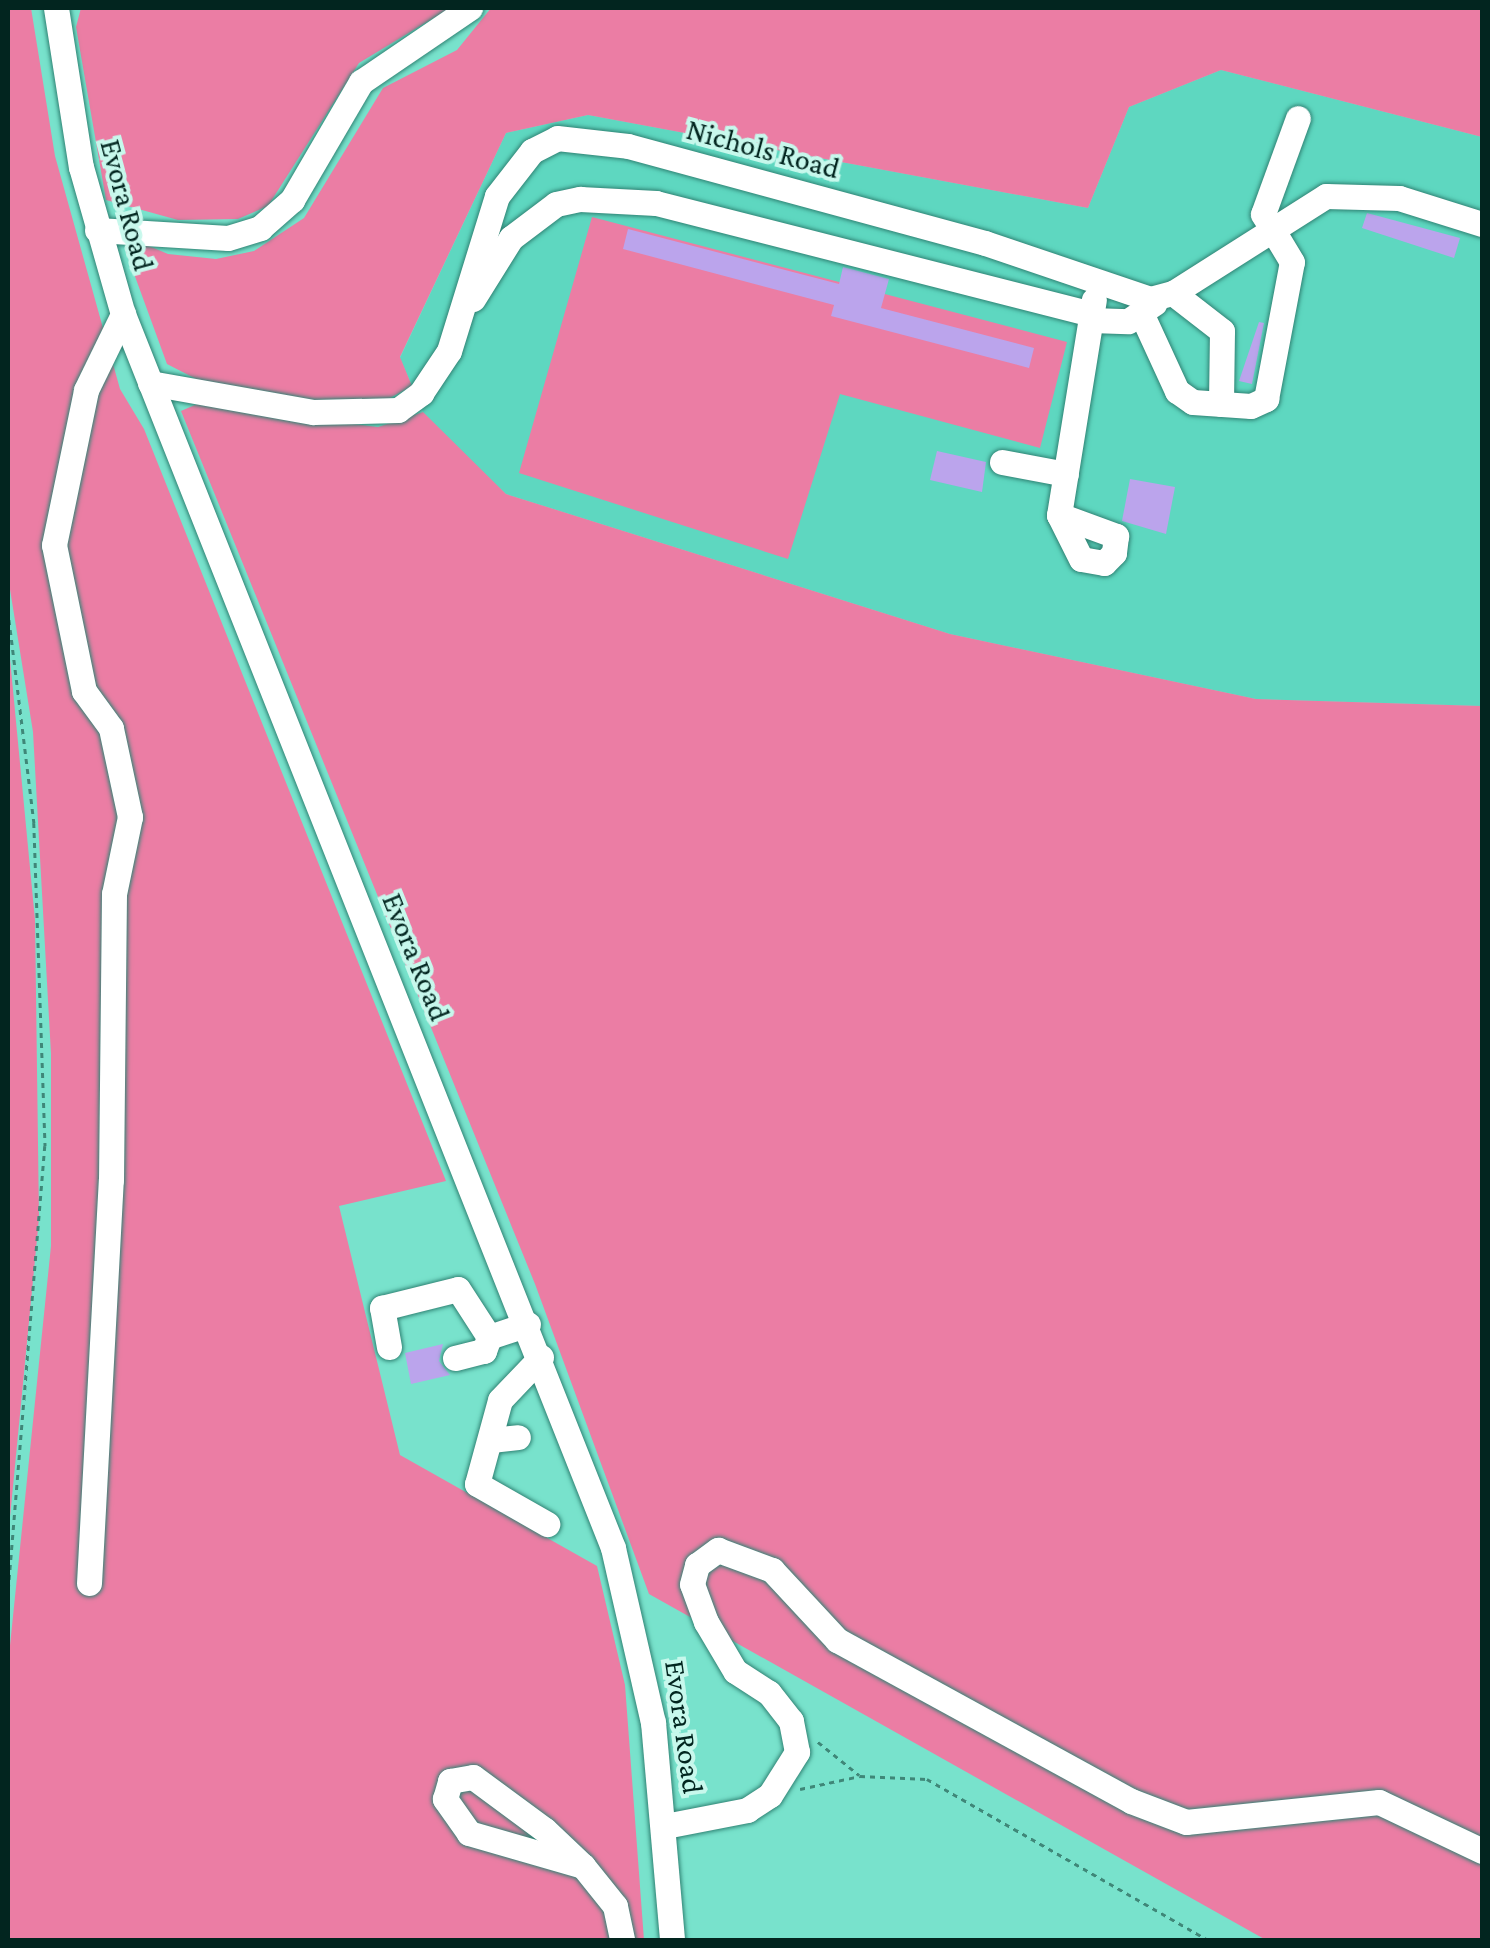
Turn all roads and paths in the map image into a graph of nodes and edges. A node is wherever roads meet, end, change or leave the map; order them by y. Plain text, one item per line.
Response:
1 (56, 8) edge
2 (470, 8) edge
3 (1298, 118) dead end
4 (1482, 224) edge
5 (1266, 228) junction
6 (97, 230) junction
7 (1097, 285) junction
8 (1158, 302) junction
9 (123, 314) junction
10 (460, 314) junction
11 (1092, 317) junction
12 (150, 383) junction
13 (1221, 404) junction
14 (1002, 462) dead end
15 (1066, 474) junction
16 (1059, 515) dead end
17 (8, 610) edge
18 (528, 1324) junction
19 (489, 1337) junction
20 (389, 1347) dead end
21 (541, 1356) junction
22 (454, 1358) dead end
23 (518, 1438) dead end
24 (491, 1440) junction
25 (547, 1524) dead end
26 (88, 1583) dead end
27 (8, 1594) edge
28 (791, 1721) junction
29 (860, 1776) junction
30 (770, 1796) junction
31 (665, 1826) junction
32 (1482, 1851) edge
33 (583, 1866) junction
34 (622, 1940) edge
35 (672, 1940) edge
36 (1208, 1940) edge

1 - 6 street, Evora Road
2 - 6 street
3 - 5 street
4 - 5 street
5 - 8 street
5 - 13 street
6 - 9 street, Evora Road
7 - 8 street, Nichols Road
7 - 10 street, Nichols Road
7 - 11 street
8 - 11 street
8 - 13 street
8 - 13 street
9 - 12 street, Evora Road
9 - 26 street
10 - 11 street
10 - 12 street, Nichols Road
11 - 15 street
12 - 18 street, Evora Road
14 - 15 street
15 - 16 street
17 - 27 path
18 - 19 street
18 - 21 street, Evora Road
19 - 20 street
19 - 22 street
21 - 24 street
21 - 31 street, Evora Road
23 - 24 street
24 - 25 street
28 - 29 path
28 - 30 street
28 - 32 street
29 - 30 path
29 - 36 path
30 - 31 street
31 - 35 street, Evora Road
33 - 33 street
33 - 34 street

